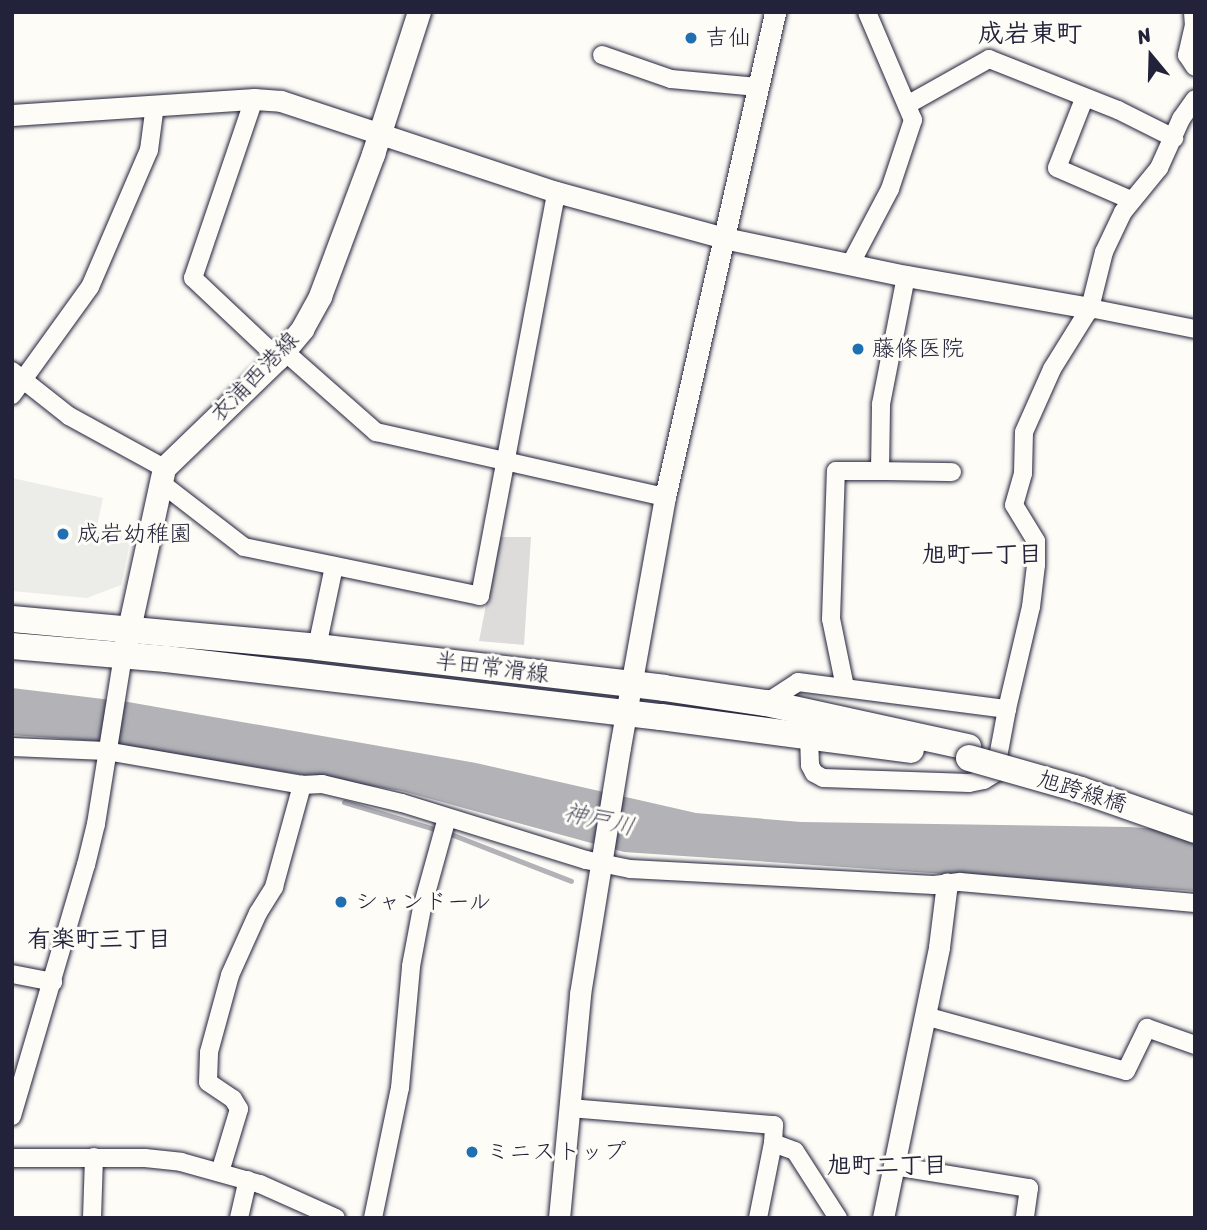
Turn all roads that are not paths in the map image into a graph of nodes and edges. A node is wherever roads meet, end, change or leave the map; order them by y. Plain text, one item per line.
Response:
1 (419, 12) edge
2 (775, 12) edge
3 (867, 12) edge
4 (1193, 12) edge
5 (602, 55) dead end
6 (1195, 67) edge
7 (758, 87) junction
8 (254, 99) junction
9 (1084, 99) junction
10 (1195, 99) edge
11 (155, 105) junction
12 (907, 105) junction
13 (12, 115) edge
14 (380, 134) junction
15 (1174, 138) junction
16 (556, 192) junction
17 (1131, 200) junction
18 (724, 238) junction
19 (850, 265) junction
20 (906, 276) junction
21 (1090, 308) junction
22 (1195, 329) edge
23 (281, 355) junction
24 (17, 375) edge
25 (12, 395) edge
26 (505, 463) junction
27 (880, 471) junction
28 (952, 472) dead end
29 (162, 475) junction
30 (665, 497) junction
31 (334, 566) junction
32 (12, 619) edge
33 (129, 628) junction
34 (12, 646) edge
35 (317, 647) junction
36 (120, 668) junction
37 (631, 684) junction
38 (845, 687) junction
39 (766, 703) junction
40 (1007, 709) junction
41 (626, 714) junction
42 (809, 737) junction
43 (12, 747) edge
44 (106, 751) junction
45 (969, 752) junction
46 (302, 785) junction
47 (1195, 817) edge
48 (445, 827) junction
49 (1195, 830) edge
50 (601, 864) junction
51 (947, 883) junction
52 (1195, 903) edge
53 (12, 974) edge
54 (53, 982) junction
55 (925, 1016) junction
56 (1195, 1045) edge
57 (570, 1108) junction
58 (12, 1116) edge
59 (773, 1143) junction
60 (94, 1157) junction
61 (12, 1158) edge
62 (894, 1166) junction
63 (220, 1172) junction
64 (248, 1180) junction
65 (92, 1218) edge
66 (239, 1218) edge
67 (336, 1218) edge
68 (373, 1218) edge
69 (559, 1218) edge
70 (758, 1218) edge
71 (838, 1218) edge
72 (883, 1218) edge
73 (1025, 1218) edge

1 - 14 main road, 衣浦西港線
2 - 7 street
3 - 12 street
4 - 6 street
5 - 7 street
7 - 18 street
8 - 11 street
8 - 14 street
8 - 23 street
9 - 12 street
9 - 15 street
9 - 17 street
10 - 15 street
11 - 13 street
11 - 24 street
12 - 19 street
14 - 16 street
14 - 23 main road, 衣浦西港線
15 - 17 street
16 - 18 street
16 - 26 street
17 - 21 street
18 - 19 street
18 - 30 street
19 - 20 street
20 - 21 street
20 - 27 street
21 - 22 street
21 - 40 street
23 - 26 street
23 - 29 main road, 衣浦西港線
24 - 25 street
24 - 29 street
26 - 30 street
26 - 31 street
27 - 28 street
27 - 38 street
29 - 31 street
29 - 33 main road
30 - 37 street
31 - 35 street
32 - 33 main road, 半田常滑線
33 - 35 main road, 半田常滑線
33 - 36 main road
34 - 36 main road, 半田常滑線
35 - 37 main road, 半田常滑線
36 - 41 main road, 半田常滑線
36 - 44 street
37 - 39 main road, 半田常滑線
37 - 41 street
38 - 39 street
38 - 40 street
39 - 45 main road, 半田常滑線
40 - 42 street
41 - 42 main road, 半田常滑線
41 - 50 street
42 - 45 main road, 半田常滑線
43 - 44 street
44 - 46 street
44 - 54 street
45 - 47 main road, 旭跨線橋
45 - 49 main road, 旭跨線橋, bridge
46 - 48 street
46 - 63 street
48 - 50 street
48 - 68 street
50 - 51 street
50 - 57 street
51 - 52 street
51 - 55 street
53 - 54 street
54 - 58 street
55 - 56 street
55 - 62 street
57 - 59 street
57 - 69 street
59 - 70 street
59 - 71 street
60 - 61 street
60 - 63 street
60 - 65 street
62 - 72 street
62 - 73 street
63 - 64 street
64 - 66 street
64 - 67 street

